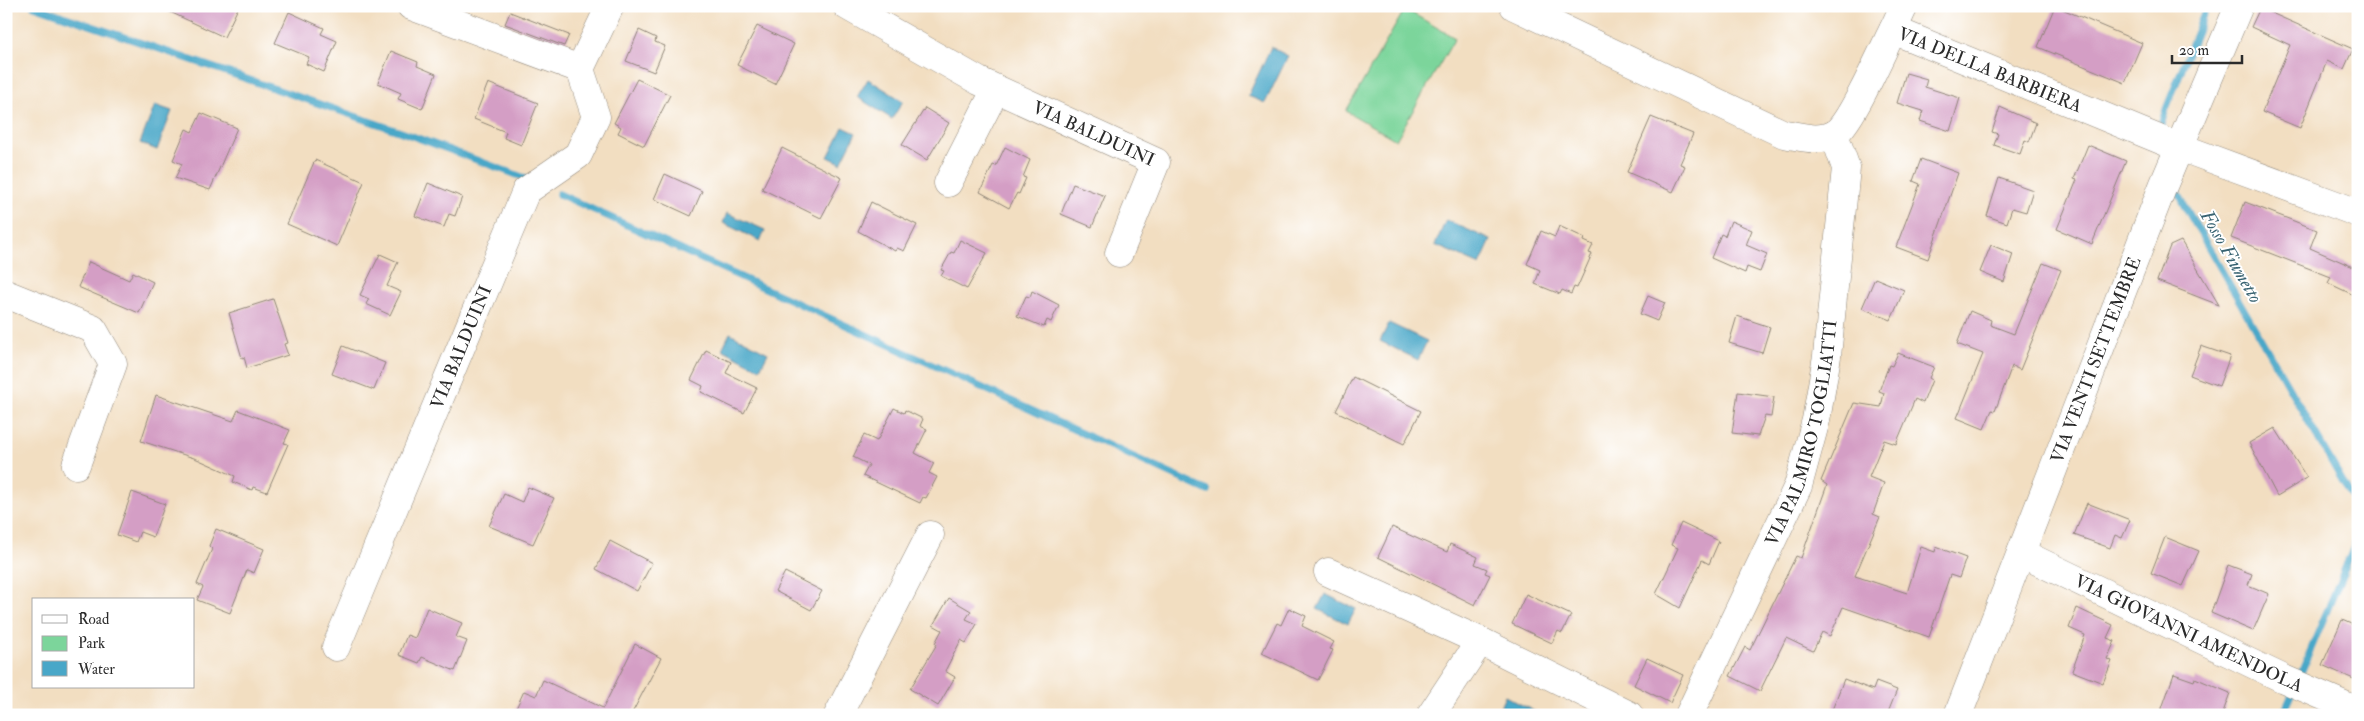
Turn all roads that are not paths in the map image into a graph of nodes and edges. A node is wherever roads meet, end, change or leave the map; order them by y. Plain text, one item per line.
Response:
1 (411, 6) edge
2 (610, 6) edge
3 (847, 6) edge
4 (1514, 6) edge
5 (2239, 6) edge
6 (1899, 18) edge
7 (580, 69) junction
8 (996, 89) junction
9 (1834, 134) junction
10 (2170, 159) junction
11 (948, 183) dead end
12 (2358, 213) edge
13 (1119, 254) dead end
14 (6, 294) edge
15 (76, 465) dead end
16 (930, 535) dead end
17 (2021, 553) junction
18 (1328, 572) dead end
19 (1480, 641) junction
20 (336, 647) dead end
21 (2358, 711) edge
22 (838, 715) edge
23 (1431, 715) edge
24 (1629, 715) edge
25 (1689, 715) edge
26 (1958, 715) edge

1 - 7 street
2 - 7 street
3 - 8 street, VIA BALDUINI
4 - 9 street
5 - 10 street, VIA VENTI SETTEMBRE
6 - 9 street, VIA DELLA BARBIERA
6 - 10 street, VIA DELLA BARBIERA
7 - 20 street, VIA BALDUINI
8 - 11 street
8 - 13 street, VIA BALDUINI
9 - 25 street, VIA PALMIRO TOGLIATTI
10 - 12 street, VIA DELLA BARBIERA
10 - 17 street, VIA VENTI SETTEMBRE
14 - 15 street
16 - 22 street
17 - 21 street, VIA GIOVANNI AMENDOLA
17 - 26 street, VIA VENTI SETTEMBRE
18 - 19 street
19 - 23 street
19 - 24 street

